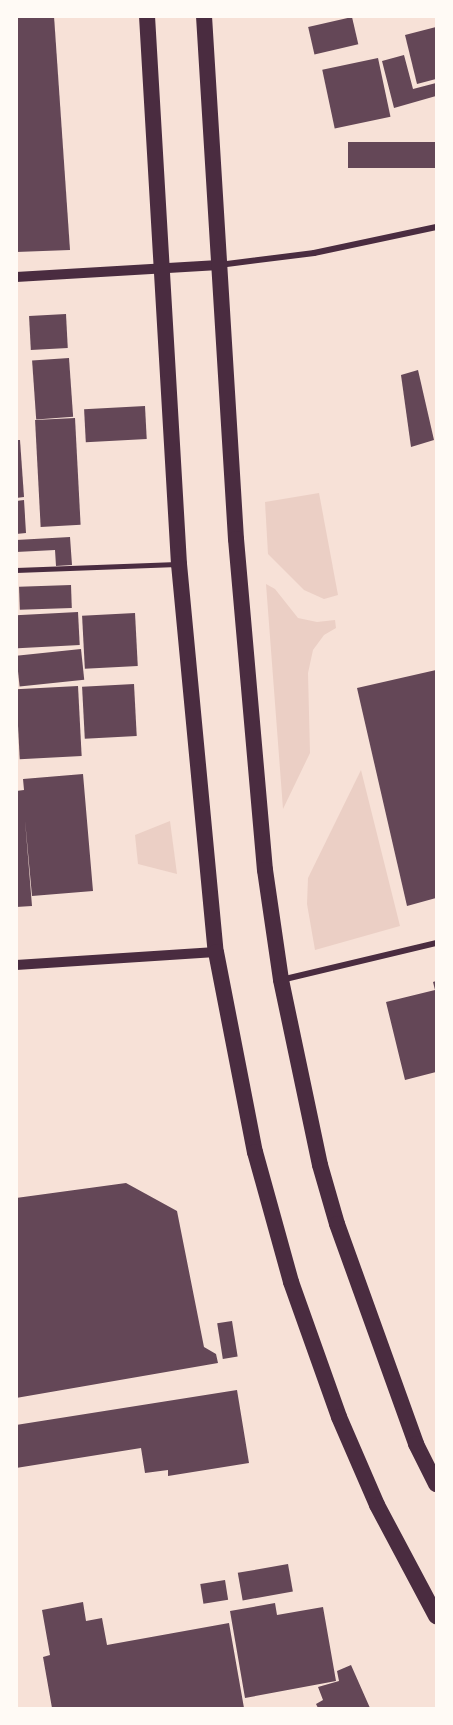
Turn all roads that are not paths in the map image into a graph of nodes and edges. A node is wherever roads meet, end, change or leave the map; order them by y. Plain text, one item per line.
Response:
1 (147, 16) edge
2 (204, 16) edge
3 (436, 227) edge
4 (219, 265) junction
5 (161, 269) junction
6 (16, 277) edge
7 (179, 564) junction
8 (16, 570) edge
9 (436, 944) edge
10 (216, 952) junction
11 (16, 965) edge
12 (281, 980) junction
13 (436, 1484) edge
14 (436, 1616) edge

1 - 5 highway
2 - 4 highway
3 - 4 street
4 - 5 street
4 - 12 highway
5 - 6 street
5 - 7 highway
7 - 8 lane
7 - 10 highway
9 - 12 street
10 - 11 street
10 - 14 highway
12 - 13 highway

